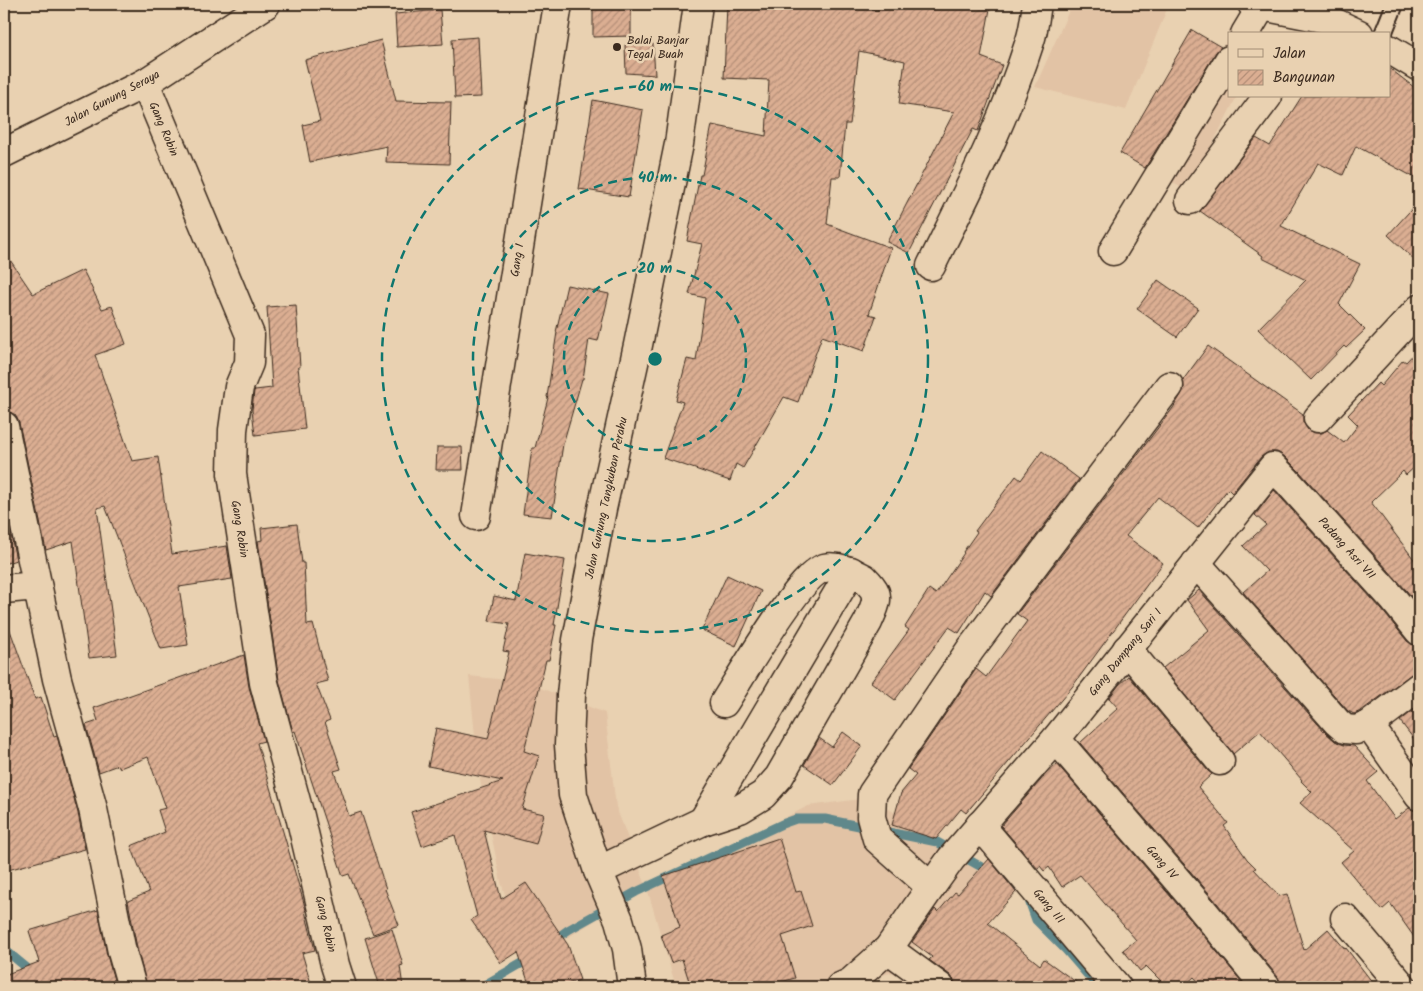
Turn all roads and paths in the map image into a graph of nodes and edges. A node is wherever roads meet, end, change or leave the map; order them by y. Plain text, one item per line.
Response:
1 (266, 4) edge
2 (558, 4) edge
3 (698, 4) edge
4 (1037, 4) edge
5 (1259, 4) edge
6 (1396, 4) edge
7 (1321, 26) edge
8 (1246, 32) edge
9 (1350, 32) edge
10 (1384, 32) edge
11 (1390, 50) edge
12 (1228, 62) edge
13 (1419, 67) edge
14 (144, 83) junction
15 (1266, 98) edge
16 (4, 153) edge
17 (1190, 200) dead end
18 (1113, 252) dead end
19 (930, 266) dead end
20 (1419, 309) edge
21 (1169, 386) dead end
22 (1318, 418) dead end
23 (4, 426) edge
24 (1274, 467) joint
25 (476, 516) dead end
26 (1196, 563) junction
27 (851, 571) junction
28 (37, 586) junction
29 (4, 589) edge
30 (1419, 630) edge
31 (1127, 649) junction
32 (1419, 687) edge
33 (724, 703) dead end
34 (1369, 725) junction
35 (1056, 738) junction
36 (1220, 760) dead end
37 (1419, 796) edge
38 (703, 821) junction
39 (976, 830) junction
40 (600, 878) junction
41 (931, 887) junction
42 (1346, 918) dead end
43 (888, 950) junction
44 (338, 976) edge
45 (132, 987) edge
46 (632, 987) edge
47 (840, 987) edge
48 (940, 987) edge
49 (1117, 987) edge
50 (1266, 987) edge
51 (1403, 987) edge

1 - 14 street, Jalan Gunung Seraya
2 - 25 street, Gang I
3 - 40 street, Jalan Gunung Tangkuban Perahu
4 - 19 street
5 - 7 street
5 - 8 street
6 - 10 lane
7 - 9 street
11 - 13 street
12 - 18 street
14 - 16 street, Jalan Gunung Seraya
14 - 44 street, Gang Robin
15 - 17 street
20 - 22 street
21 - 41 street
23 - 28 street
24 - 26 street, Gang Dampang Sari I
24 - 30 street, Padang Asri VII
26 - 31 street, Gang Dampang Sari I
26 - 34 street
27 - 33 street
27 - 38 street
27 - 38 street
28 - 29 street
28 - 45 street
31 - 35 street, Gang Dampang Sari I
31 - 36 street
32 - 34 street
34 - 37 street
35 - 39 street, Gang Dampang Sari I
35 - 50 street, Gang IV
38 - 40 street
39 - 41 street, Gang Dampang Sari I
39 - 49 street, Gang III
40 - 46 street, Jalan Gunung Tangkuban Perahu
41 - 43 street, Gang Dampang Sari I
42 - 51 street
43 - 47 street, Gang Dampang Sari I
43 - 48 street

